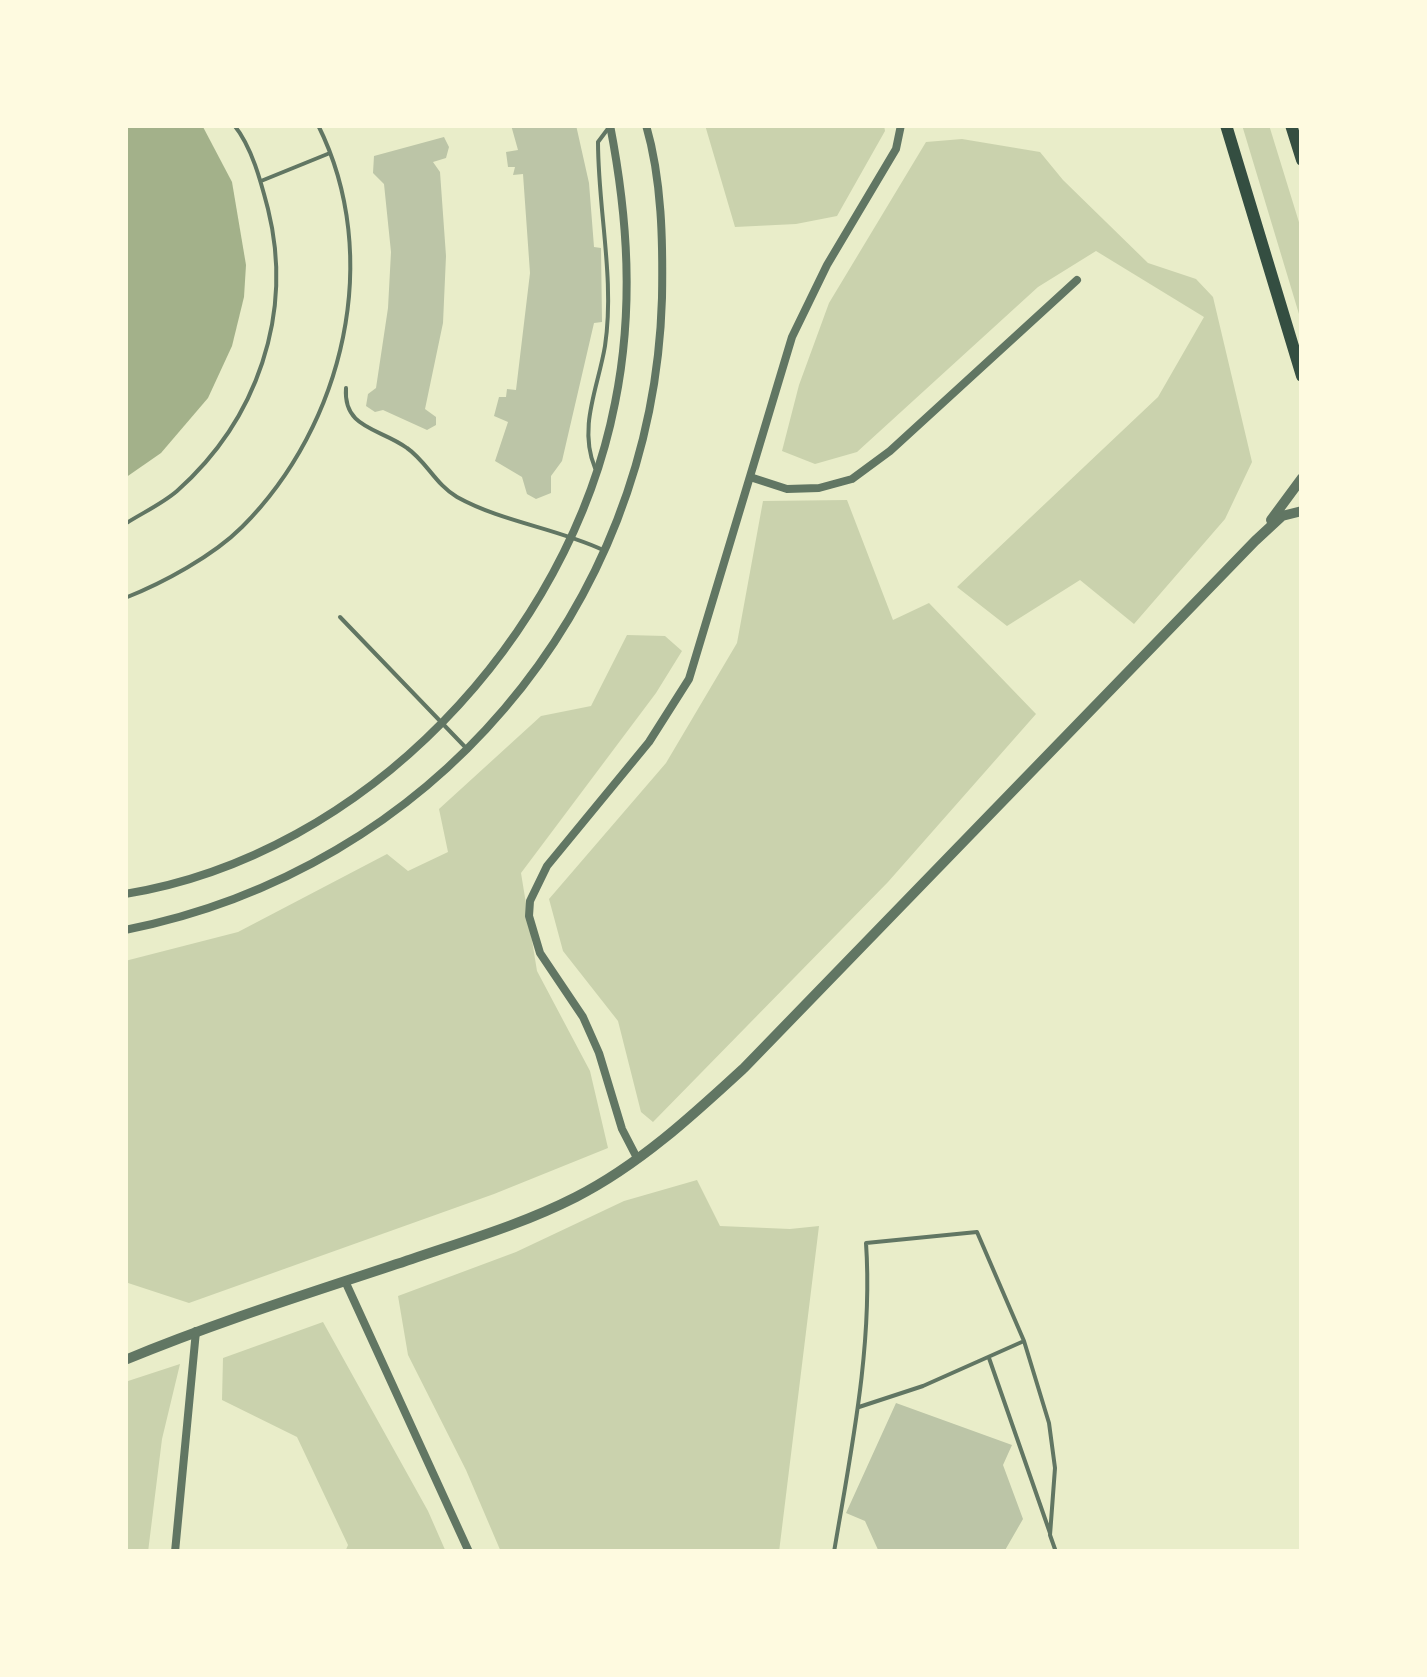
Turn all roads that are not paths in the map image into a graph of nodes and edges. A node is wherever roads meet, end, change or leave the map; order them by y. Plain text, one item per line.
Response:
1 (234, 125) edge
2 (318, 125) edge
3 (610, 125) edge
4 (646, 125) edge
5 (901, 125) edge
6 (1226, 125) edge
7 (1292, 126) edge
8 (1302, 148) edge
9 (330, 153) junction
10 (1302, 160) edge
11 (261, 181) junction
12 (1077, 280) dead end
13 (1302, 376) edge
14 (346, 388) dead end
15 (597, 472) junction
16 (750, 477) junction
17 (1302, 478) edge
18 (1302, 510) edge
19 (125, 524) edge
20 (573, 536) junction
21 (1255, 541) junction
22 (605, 551) junction
23 (125, 598) edge
24 (340, 617) dead end
25 (442, 724) junction
26 (468, 750) junction
27 (125, 894) edge
28 (125, 930) edge
29 (637, 1158) junction
30 (344, 1281) junction
31 (196, 1331) junction
32 (1024, 1341) junction
33 (989, 1358) junction
34 (125, 1360) edge
35 (859, 1406) junction
36 (1050, 1534) junction
37 (835, 1551) edge
38 (175, 1552) edge
39 (469, 1552) edge
40 (1056, 1552) edge

1 - 11 lane
2 - 9 lane
3 - 15 street
3 - 15 lane
4 - 22 street
5 - 16 street
6 - 13 main road
7 - 8 main road
7 - 10 main road
9 - 11 lane
9 - 23 lane
11 - 19 lane
12 - 16 street
14 - 20 lane
15 - 20 street
16 - 29 street
17 - 21 street
18 - 21 street
20 - 22 lane
20 - 25 street
21 - 29 street
22 - 26 street
24 - 25 lane
25 - 26 lane
25 - 27 street
26 - 28 street
29 - 30 street
30 - 31 street
30 - 39 street
31 - 34 street
31 - 38 street
32 - 33 lane
32 - 35 lane
32 - 36 lane
33 - 35 lane
33 - 36 lane
35 - 37 lane
36 - 40 lane

